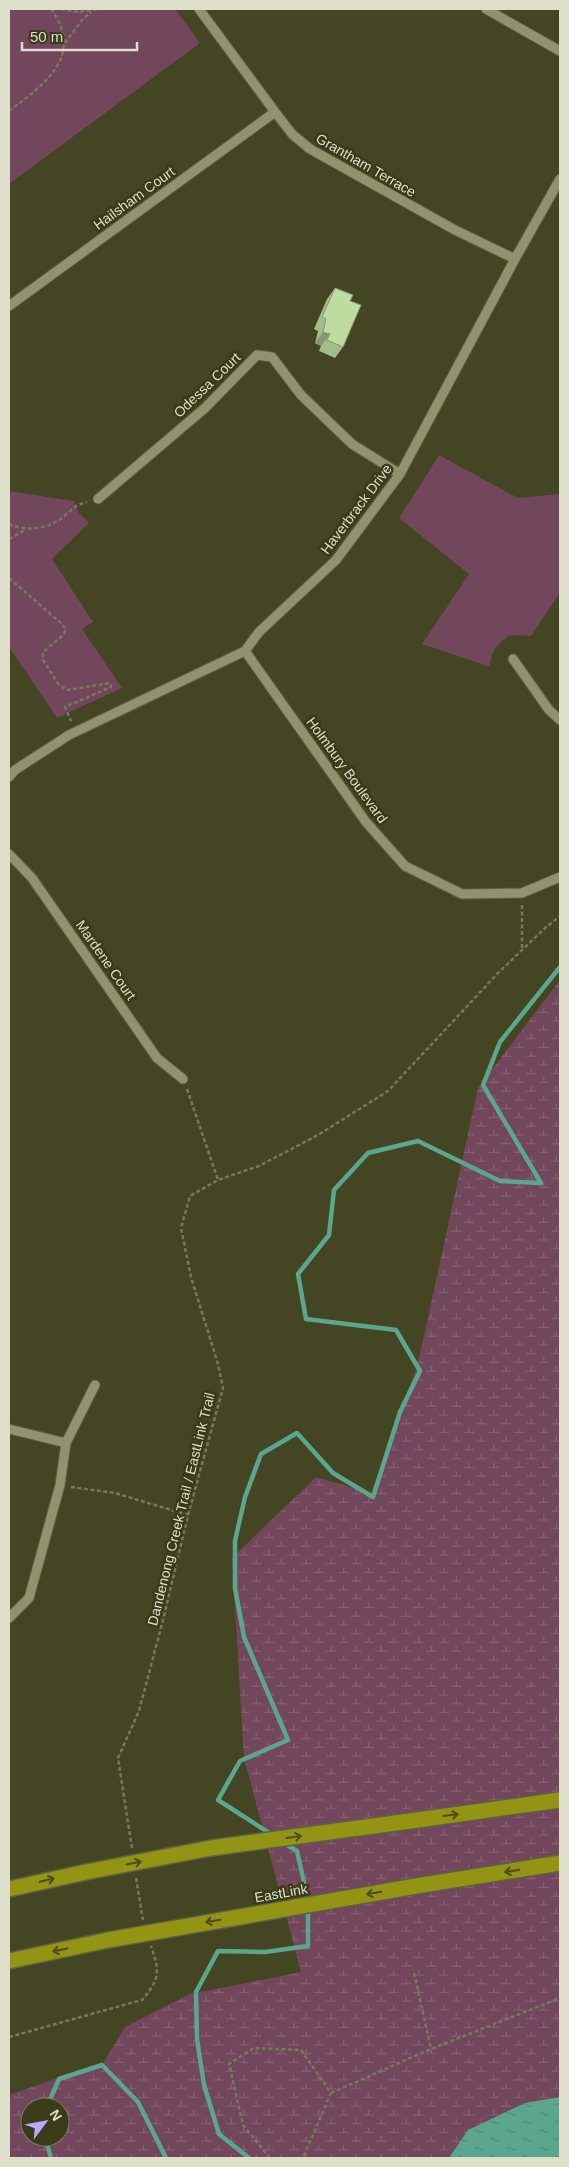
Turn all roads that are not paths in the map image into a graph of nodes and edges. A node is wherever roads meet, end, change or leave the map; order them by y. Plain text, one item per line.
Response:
1 (199, 9) edge
2 (486, 9) edge
3 (560, 51) edge
4 (275, 112) junction
5 (560, 179) edge
6 (515, 259) junction
7 (9, 306) edge
8 (400, 474) junction
9 (98, 499) road end
10 (246, 651) junction
11 (513, 659) dead end
12 (560, 720) edge
13 (9, 777) edge
14 (9, 854) edge
15 (560, 877) edge
16 (183, 1079) road end
17 (95, 1385) dead end
18 (9, 1429) edge
19 (66, 1443) junction
20 (9, 1618) edge
21 (560, 1800) edge
22 (560, 1864) edge
23 (9, 1889) edge
24 (9, 1961) edge

1 - 4 street, Grantham Terrace
2 - 3 street
4 - 6 street, Grantham Terrace
4 - 7 street, Hailsham Court
5 - 6 street, Haverbrack Drive
6 - 8 street, Haverbrack Drive
8 - 9 street, Odessa Court
8 - 10 street, Haverbrack Drive
10 - 13 street, Haverbrack Drive
10 - 15 street, Holmbury Boulevard
11 - 12 street
14 - 16 street, Mardene Court
17 - 19 street
18 - 19 street
19 - 20 street
23 -> 21 highway, bridge
22 -> 24 highway, EastLink, bridge

